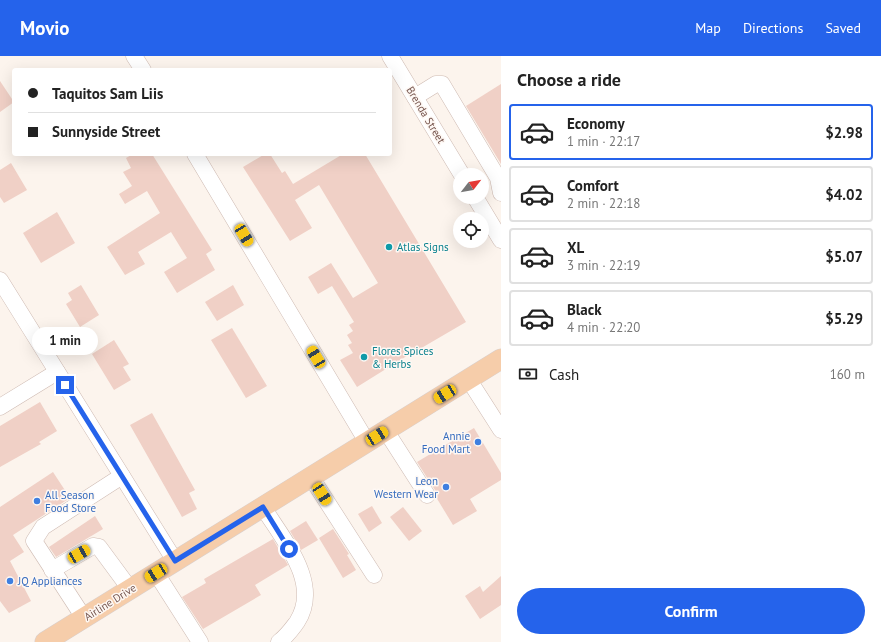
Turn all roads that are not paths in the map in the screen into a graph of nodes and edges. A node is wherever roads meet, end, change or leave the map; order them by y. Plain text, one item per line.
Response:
1 (134, 56) edge
2 (390, 56) edge
3 (142, 68) edge
4 (415, 97) junction
5 (196, 156) edge
6 (458, 168) edge
7 (501, 194) edge
8 (489, 198) edge
9 (479, 204) edge
10 (501, 240) edge
11 (0, 280) edge
12 (501, 359) edge
13 (57, 372) junction
14 (469, 380) junction
15 (0, 408) edge
16 (501, 430) edge
17 (386, 431) junction
18 (367, 442) junction
19 (122, 476) junction
20 (311, 477) junction
21 (428, 495) dead end
22 (263, 507) junction
23 (175, 561) junction
24 (52, 570) junction
25 (156, 573) junction
26 (374, 575) dead end
27 (130, 589) junction
28 (84, 618) junction
29 (45, 642) edge
30 (200, 642) edge
31 (278, 642) edge

1 - 3 street
2 - 4 street, Brenda Street
4 - 6 street, Brenda Street
4 - 7 street
5 - 18 street
7 - 8 street
9 - 10 street
11 - 13 street
12 - 14 main road, Airline Drive
13 - 15 street
13 - 19 street
14 - 16 street
14 - 17 main road, Airline Drive
17 - 18 main road, Airline Drive
17 - 21 street
18 - 20 main road, Airline Drive
19 - 23 street
19 - 24 street
20 - 22 main road, Airline Drive
20 - 26 street
22 - 23 main road, Airline Drive
22 - 31 street
23 - 25 main road, Airline Drive
24 - 27 street
24 - 28 street
25 - 27 main road, Airline Drive
25 - 30 street
27 - 28 main road, Airline Drive
28 - 29 main road, Airline Drive

